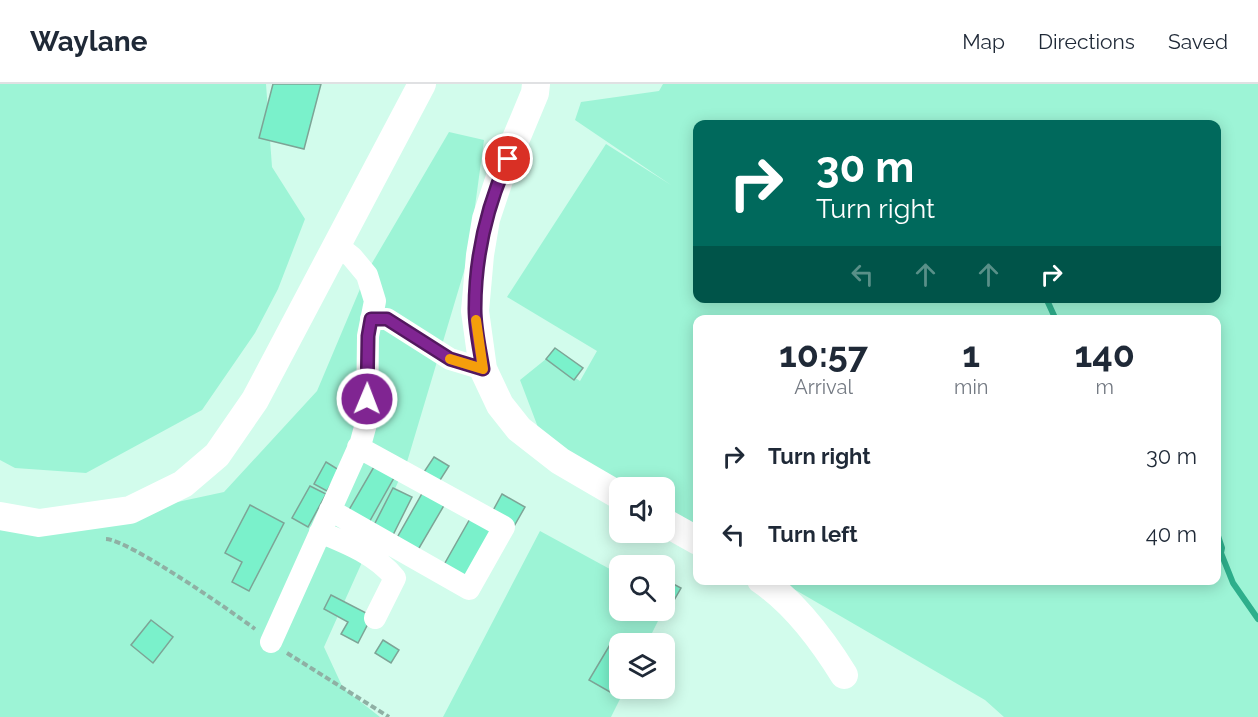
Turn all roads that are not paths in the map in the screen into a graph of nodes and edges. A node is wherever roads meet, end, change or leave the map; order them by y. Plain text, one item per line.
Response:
1 (422, 84) edge
2 (536, 84) edge
3 (337, 245) junction
4 (371, 319) junction
5 (483, 369) junction
6 (358, 447) junction
7 (609, 490) edge
8 (330, 510) junction
9 (0, 516) edge
10 (675, 528) edge
11 (320, 532) junction
12 (693, 538) edge
13 (768, 585) edge
14 (375, 618) dead end
15 (271, 642) road end
16 (844, 675) dead end

1 - 3 street
2 - 5 street
3 - 4 street
3 - 9 street
4 - 5 street
4 - 6 street
5 - 7 street
6 - 8 street
6 - 8 street
8 - 11 street
10 - 12 street
11 - 14 street
11 - 15 street
13 - 16 street

